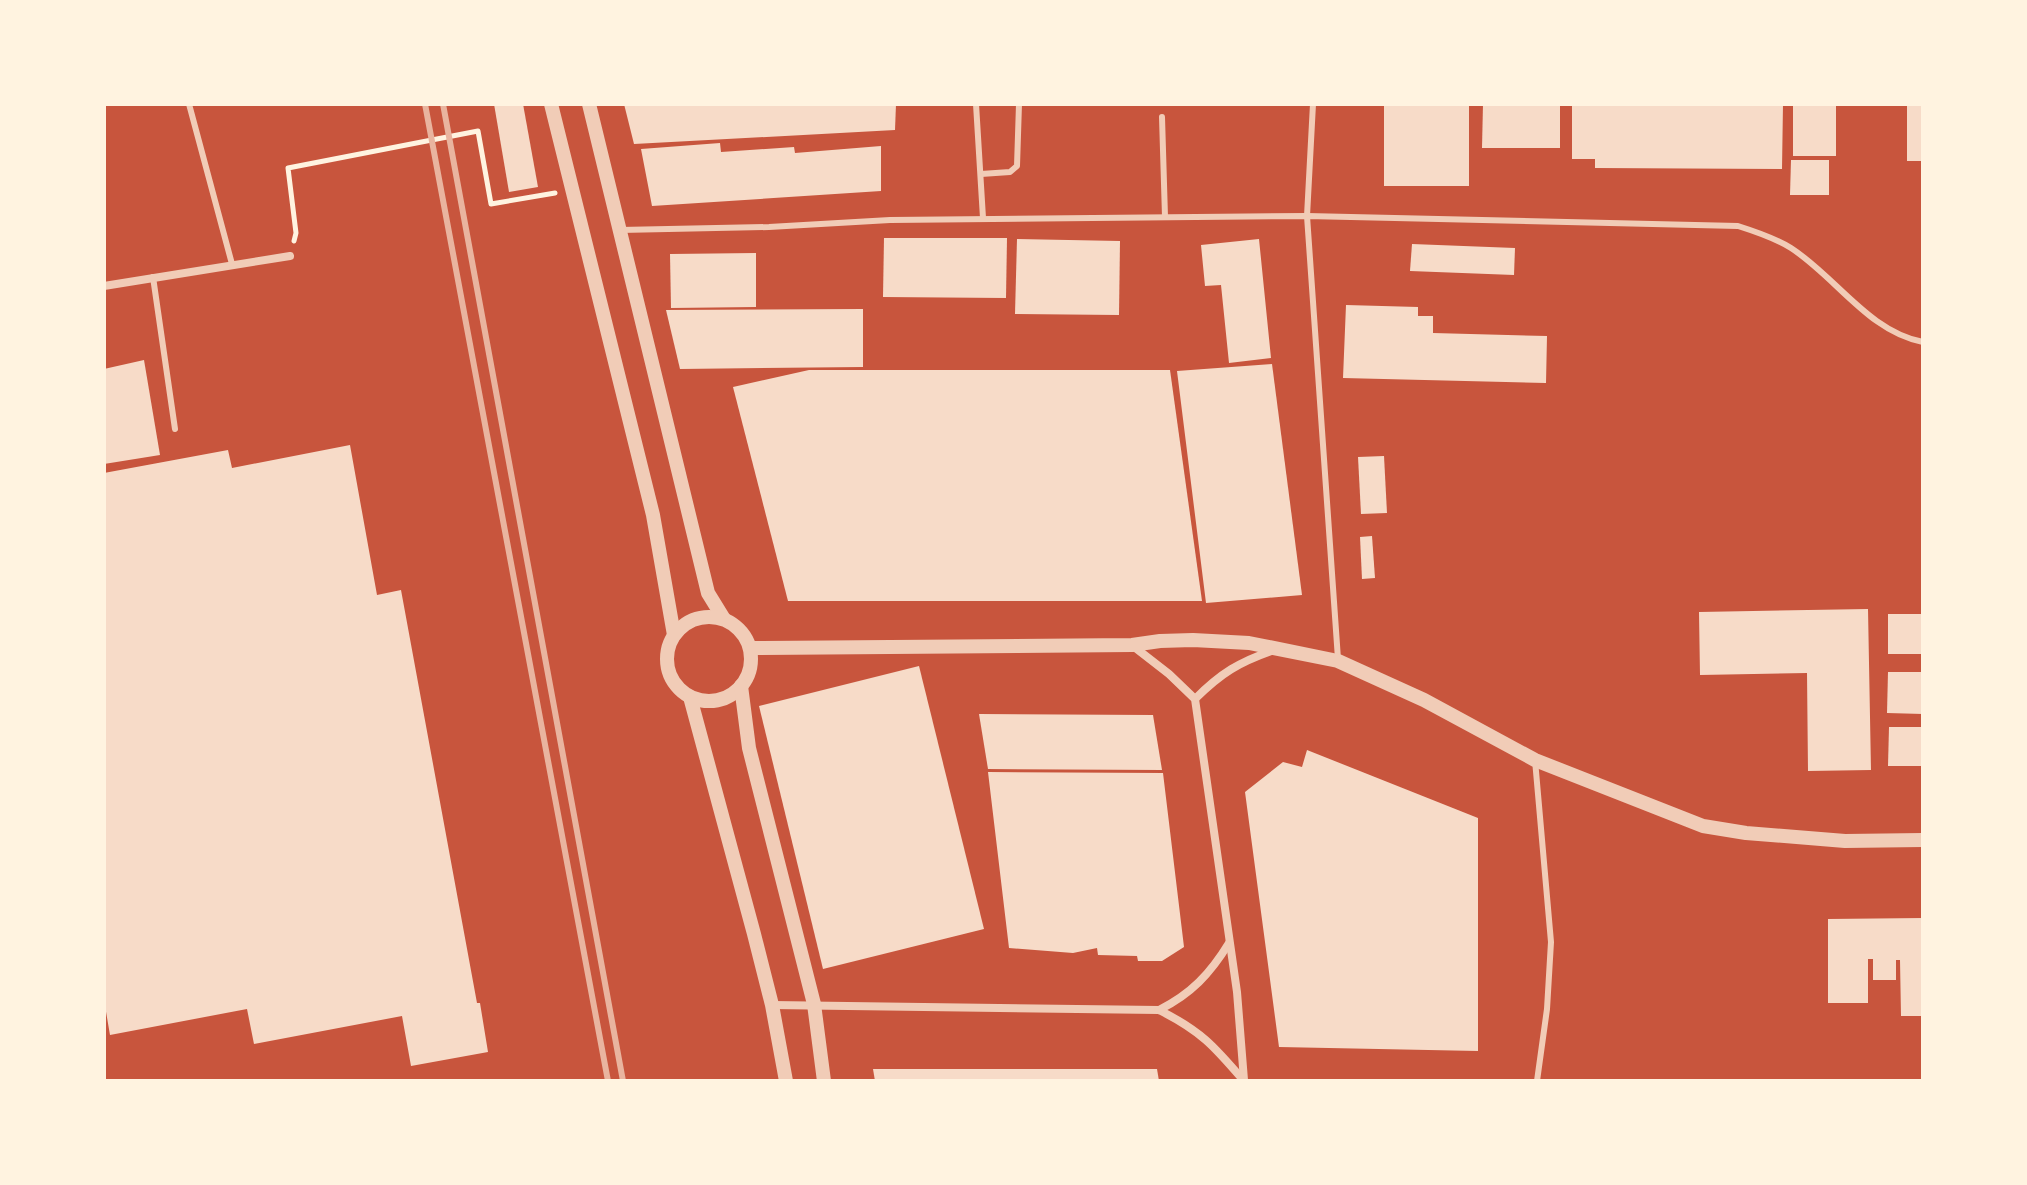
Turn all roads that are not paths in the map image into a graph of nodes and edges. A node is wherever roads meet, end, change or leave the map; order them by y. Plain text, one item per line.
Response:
1 (189, 104) edge
2 (551, 104) edge
3 (589, 104) edge
4 (976, 104) edge
5 (1019, 104) edge
6 (1313, 104) edge
7 (1162, 117) dead end
8 (981, 174) junction
9 (1307, 216) junction
10 (1165, 217) junction
11 (983, 218) junction
12 (620, 230) junction
13 (290, 256) dead end
14 (232, 264) junction
15 (153, 277) junction
16 (104, 286) edge
17 (1923, 342) edge
18 (175, 429) dead end
19 (724, 619) junction
20 (674, 635) junction
21 (1132, 645) junction
22 (750, 648) junction
23 (1281, 648) junction
24 (1338, 661) junction
25 (741, 686) junction
26 (690, 697) junction
27 (1195, 699) junction
28 (1535, 760) junction
29 (1923, 840) edge
30 (1229, 942) junction
31 (814, 1004) junction
32 (772, 1005) junction
33 (1159, 1010) junction
34 (786, 1081) edge
35 (824, 1081) edge
36 (1244, 1081) edge
37 (1537, 1081) edge

1 - 14 lane
2 - 20 street
3 - 12 street
4 - 8 lane
5 - 8 lane
6 - 9 lane
7 - 10 lane
8 - 11 lane
9 - 10 lane
9 - 17 lane
9 - 24 lane
10 - 11 lane
11 - 12 lane
12 - 19 street
13 - 14 street
14 - 15 street
15 - 16 street
15 - 18 lane
19 - 20 street
19 - 22 street
20 - 26 street
21 - 22 street
21 - 23 street
21 - 27 street
22 - 25 street
23 - 24 street
23 - 27 street
24 - 28 street
25 - 26 street
25 - 31 street
26 - 32 street
27 - 30 street
28 - 29 street
28 - 37 lane
30 - 33 street
30 - 36 street
31 - 32 street
31 - 33 street
31 - 35 street
32 - 34 street
33 - 36 street

